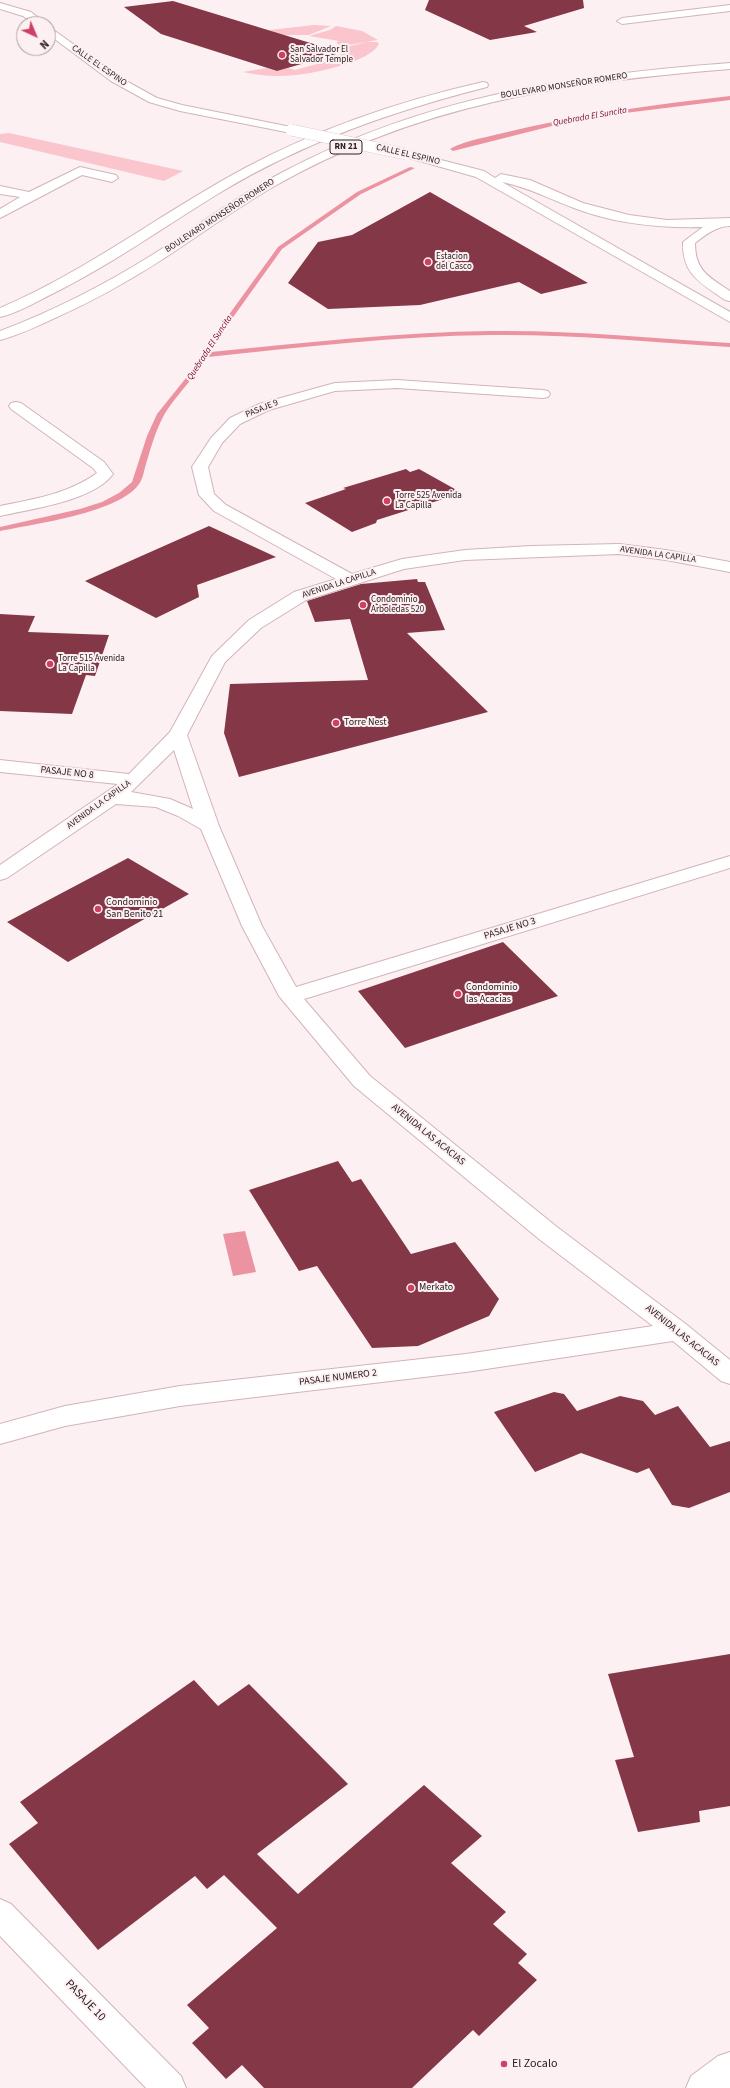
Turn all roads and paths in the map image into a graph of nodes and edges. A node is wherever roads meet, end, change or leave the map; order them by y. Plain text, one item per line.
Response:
1 (0, 6) edge
2 (730, 8) edge
3 (33, 16) edge
4 (622, 21) dead end
5 (56, 35) edge
6 (730, 66) edge
7 (496, 82) dead end
8 (480, 174) junction
9 (112, 178) dead end
10 (0, 190) edge
11 (31, 196) junction
12 (0, 214) edge
13 (726, 222) edge
14 (730, 297) edge
15 (0, 313) edge
16 (730, 318) edge
17 (0, 336) edge
18 (543, 394) dead end
19 (16, 406) dead end
20 (0, 511) edge
21 (726, 566) edge
22 (350, 580) junction
23 (178, 735) junction
24 (0, 766) edge
25 (134, 780) junction
26 (112, 798) junction
27 (209, 826) junction
28 (730, 862) edge
29 (0, 874) edge
30 (290, 996) junction
31 (678, 1331) junction
32 (730, 1374) edge
33 (0, 1434) edge
34 (0, 1914) edge
35 (730, 2068) edge
36 (169, 2088) edge
37 (703, 2088) edge

1 - 3 main road
2 - 4 main road
5 - 8 main road, CALLE EL ESPINO, bridge
6 - 17 main road, BOULEVARD MONSEÑOR ROMERO / RN 21
7 - 15 main road, BOULEVARD MONSEÑOR ROMERO / RN 21
8 - 13 main road
8 - 16 main road, CALLE EL ESPINO
9 - 11 main road
10 - 11 main road
11 - 12 main road
13 - 14 main road
18 - 22 main road, PASAJE 9
19 - 20 main road
21 - 22 main road, AVENIDA LA CAPILLA
22 - 23 main road, AVENIDA LA CAPILLA
23 - 25 main road, AVENIDA LA CAPILLA
23 - 27 main road, AVENIDA LAS ACACIAS
24 - 25 main road, PASAJE NO 8
25 - 26 main road, AVENIDA LA CAPILLA
26 - 27 main road
26 - 29 main road, AVENIDA LA CAPILLA
27 - 30 main road, AVENIDA LAS ACACIAS
28 - 30 main road, PASAJE NO 3
30 - 31 main road, AVENIDA LAS ACACIAS
31 - 32 main road, AVENIDA LAS ACACIAS
31 - 33 main road, PASAJE NUMERO 2
34 - 36 main road, PASAJE 10
35 - 37 main road

